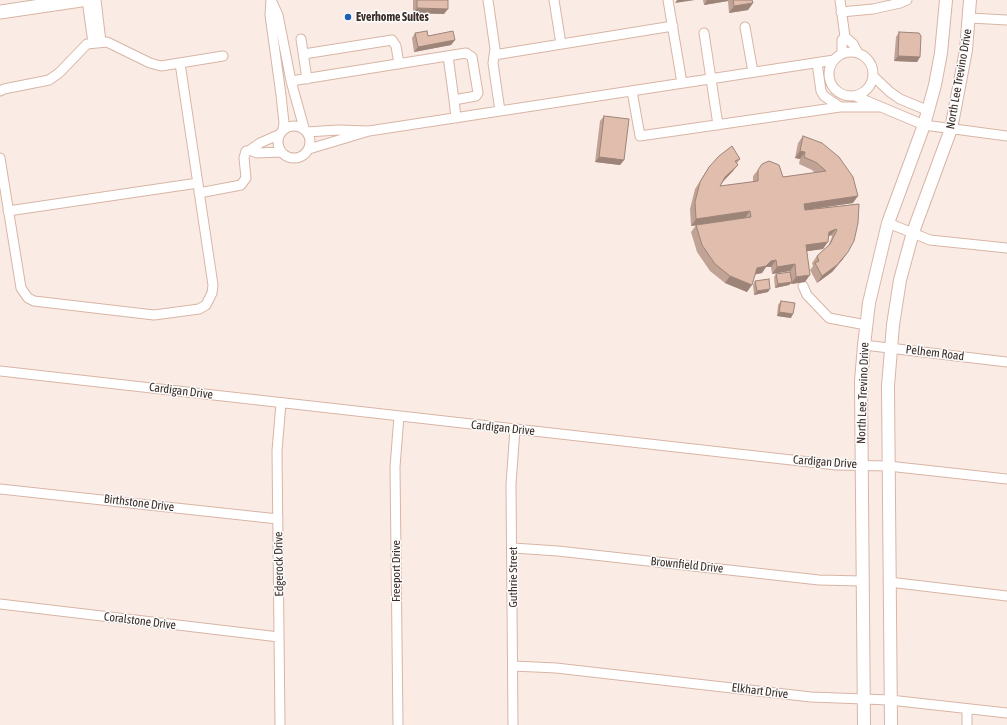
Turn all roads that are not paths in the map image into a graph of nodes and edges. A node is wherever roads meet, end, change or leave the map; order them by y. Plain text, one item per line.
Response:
1 (81, 0) edge
2 (87, 0) edge
3 (96, 0) edge
4 (488, 0) edge
5 (554, 0) edge
6 (668, 0) edge
7 (840, 0) edge
8 (907, 0) edge
9 (946, 0) edge
10 (970, 0) edge
11 (0, 12) edge
12 (841, 12) junction
13 (970, 18) junction
14 (1007, 20) edge
15 (673, 26) junction
16 (745, 26) dead end
17 (704, 33) dead end
18 (845, 37) junction
19 (301, 39) dead end
20 (97, 43) junction
21 (562, 44) junction
22 (858, 53) junction
23 (304, 54) junction
24 (494, 55) junction
25 (223, 56) dead end
26 (448, 56) junction
27 (838, 57) junction
28 (180, 63) junction
29 (817, 63) junction
30 (399, 64) junction
31 (753, 72) junction
32 (873, 76) junction
33 (307, 79) junction
34 (711, 79) junction
35 (291, 81) junction
36 (682, 83) junction
37 (0, 91) edge
38 (632, 91) junction
39 (855, 96) junction
40 (454, 100) junction
41 (840, 107) junction
42 (881, 107) junction
43 (500, 111) junction
44 (929, 111) junction
45 (456, 118) junction
46 (718, 125) junction
47 (924, 125) junction
48 (951, 129) junction
49 (306, 130) junction
50 (369, 131) junction
51 (281, 132) junction
52 (1007, 136) edge
53 (250, 150) junction
54 (309, 150) junction
55 (281, 152) junction
56 (0, 158) edge
57 (198, 183) junction
58 (199, 192) junction
59 (8, 211) junction
60 (888, 223) junction
61 (913, 232) junction
62 (1007, 248) edge
63 (803, 286) edge
64 (866, 325) junction
65 (864, 345) junction
66 (890, 348) junction
67 (1007, 362) edge
68 (0, 371) edge
69 (281, 403) junction
70 (399, 416) junction
71 (515, 430) junction
72 (862, 465) junction
73 (888, 466) junction
74 (1007, 479) edge
75 (0, 488) edge
76 (278, 519) junction
77 (513, 548) junction
78 (862, 581) junction
79 (889, 582) junction
80 (1007, 596) edge
81 (0, 604) edge
82 (279, 637) junction
83 (513, 666) junction
84 (864, 699) junction
85 (890, 700) junction
86 (967, 709) junction
87 (1007, 713) edge
88 (280, 725) edge
89 (398, 725) edge
90 (514, 725) edge
91 (864, 725) edge
92 (891, 725) edge
93 (967, 725) edge

1 - 11 highway
2 - 20 street
3 - 20 street
4 - 24 street
5 - 21 street
6 - 15 street
7 - 12 street
8 - 12 street
9 - 44 main road, North Lee Trevino Drive
10 - 13 main road, North Lee Trevino Drive
12 - 18 street
13 - 14 street
13 - 48 main road, North Lee Trevino Drive
15 - 21 street
15 - 36 street
16 - 31 street
17 - 34 street
18 - 22 street
18 - 27 street
19 - 23 street
20 - 28 street
20 - 37 street
21 - 24 street
22 - 27 street
22 - 32 street
23 - 30 street
23 - 33 street
24 - 43 street
25 - 28 street
26 - 30 street
26 - 40 street
26 - 40 street
27 - 29 street
27 - 39 street
28 - 57 street
29 - 31 street
29 - 41 street
30 - 33 street
31 - 34 street
32 - 39 street
32 - 44 street
33 - 35 street
34 - 36 street
34 - 46 street
35 - 49 street
35 - 51 street
36 - 38 street
38 - 43 street
38 - 46 street
39 - 42 street
40 - 45 street
41 - 42 street
41 - 46 street
42 - 47 street
43 - 45 street
44 - 47 main road, North Lee Trevino Drive
45 - 50 street
47 - 48 street
47 - 60 main road, North Lee Trevino Drive
48 - 52 street
48 - 61 main road, North Lee Trevino Drive
49 - 50 street
49 - 51 street
49 - 54 street
50 - 54 street
51 - 53 street
51 - 55 street
53 - 55 street
53 - 58 street
54 - 55 street
56 - 59 street
57 - 58 street
57 - 59 street
58 - 59 street
60 - 61 street
60 - 64 main road, North Lee Trevino Drive
61 - 62 street
61 - 66 main road, North Lee Trevino Drive
63 - 64 street
64 - 65 main road, North Lee Trevino Drive
65 - 66 street, Pelhem Road
65 - 72 main road, North Lee Trevino Drive
66 - 67 street, Pelhem Road
66 - 73 main road, North Lee Trevino Drive
68 - 69 street, Cardigan Drive
69 - 70 street, Cardigan Drive
69 - 76 street, Edgerock Drive
70 - 71 street, Cardigan Drive
70 - 89 street, Freeport Drive
71 - 72 street, Cardigan Drive
71 - 77 street, Guthrie Street
72 - 73 street, Cardigan Drive
72 - 78 main road, North Lee Trevino Drive
73 - 74 street, Cardigan Drive
73 - 79 main road, North Lee Trevino Drive
75 - 76 street, Birthstone Drive
76 - 82 street, Edgerock Drive
77 - 78 street, Brownfield Drive
77 - 83 street, Guthrie Street
78 - 84 main road, North Lee Trevino Drive
79 - 80 street
79 - 85 main road, North Lee Trevino Drive
81 - 82 street, Coralstone Drive
82 - 88 street, Edgerock Drive
83 - 84 street, Elkhart Drive
83 - 90 street, Guthrie Street
84 - 85 street, Elkhart Drive
84 - 91 main road, North Lee Trevino Drive
85 - 86 street, Elkhart Drive
85 - 92 main road, North Lee Trevino Drive
86 - 87 street, Elkhart Drive
86 - 93 street

